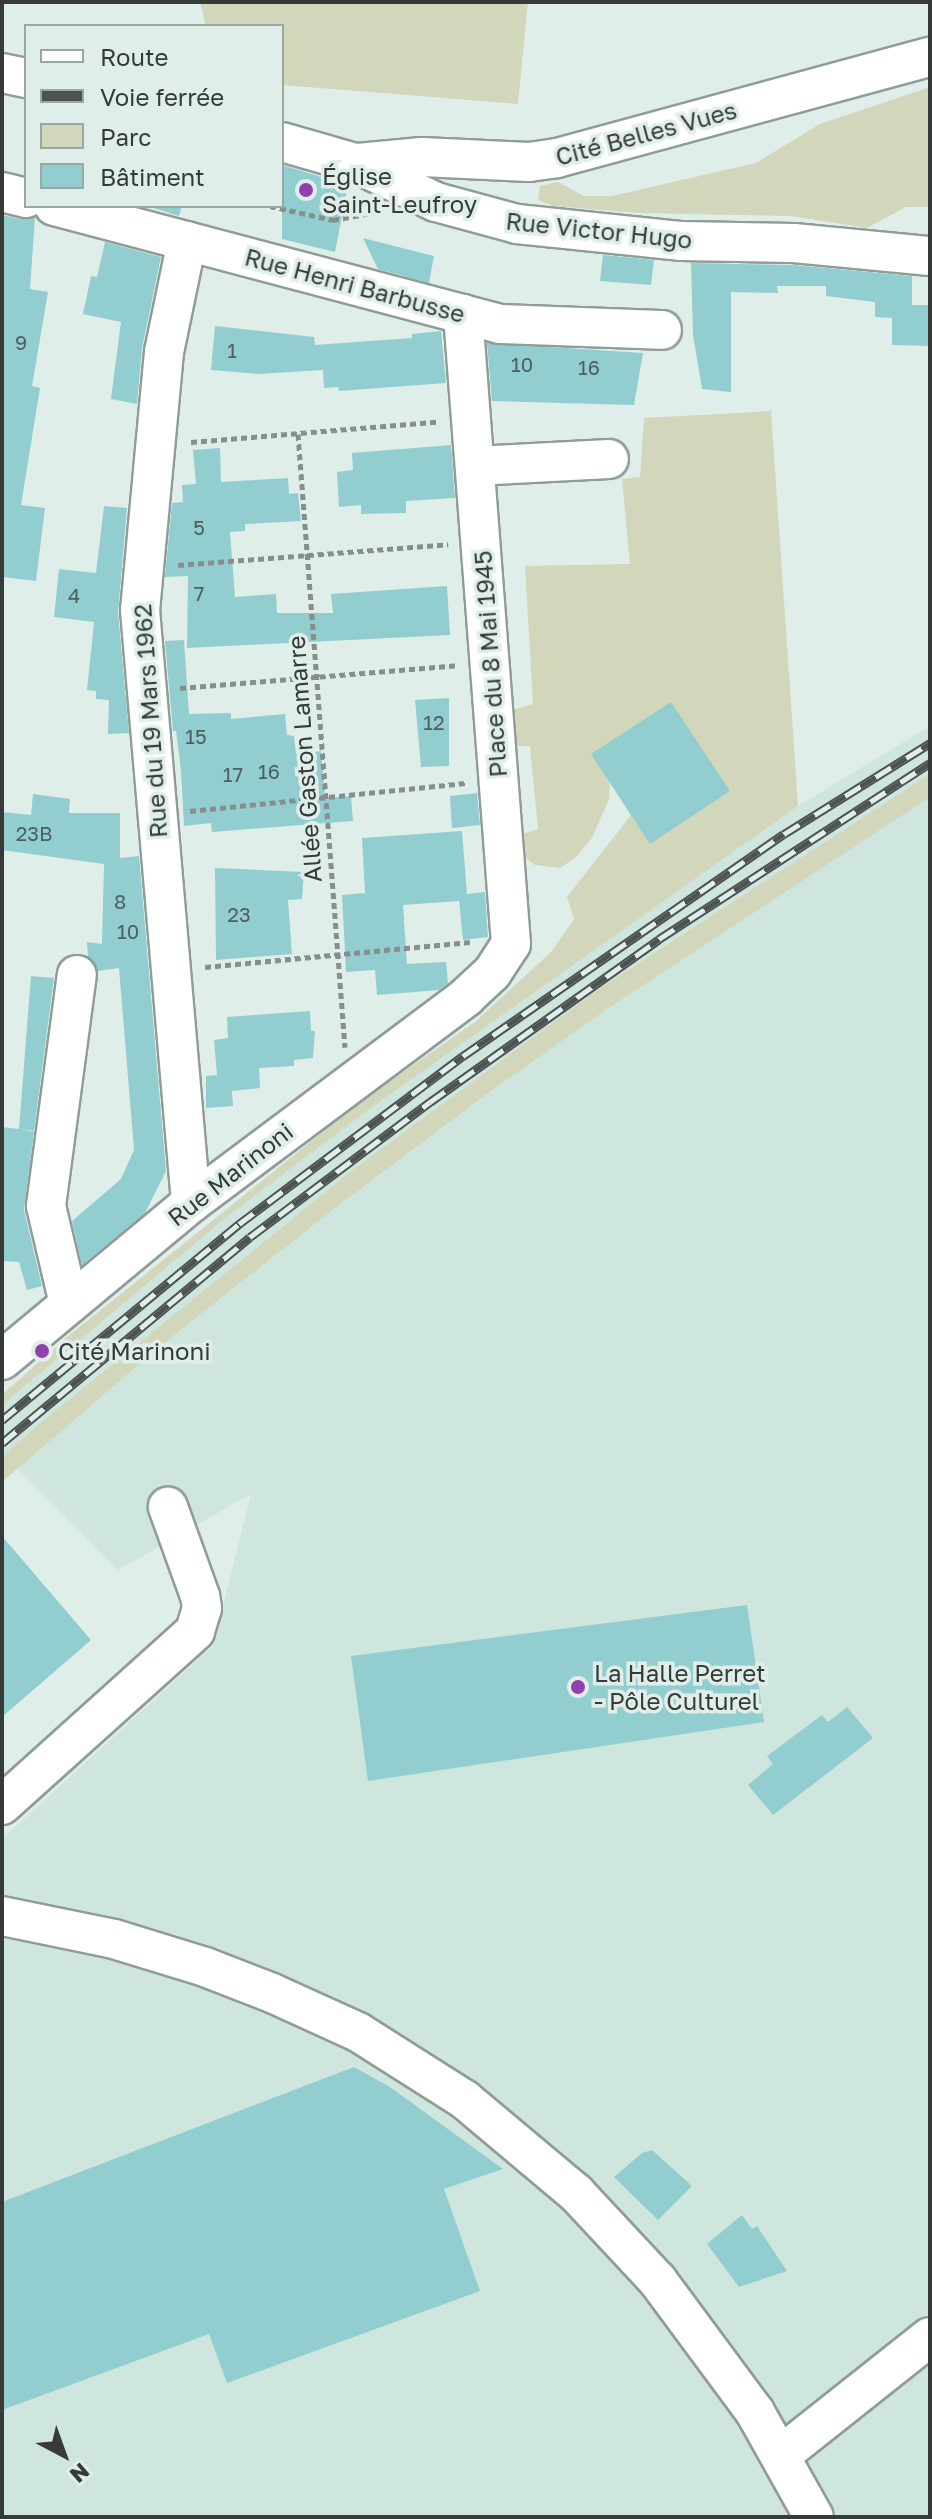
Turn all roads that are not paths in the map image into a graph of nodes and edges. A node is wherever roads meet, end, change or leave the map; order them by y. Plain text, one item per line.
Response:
1 (930, 57) edge
2 (2, 73) edge
3 (24, 78) edge
4 (284, 143) edge
5 (355, 163) junction
6 (2, 192) edge
7 (24, 198) edge
8 (62, 208) edge
9 (187, 241) junction
10 (930, 256) edge
11 (463, 314) junction
12 (662, 330) dead end
13 (609, 459) dead end
14 (475, 466) junction
15 (77, 975) dead end
16 (466, 997) joint
17 (191, 1203) junction
18 (69, 1304) junction
19 (2, 1360) edge
20 (168, 1507) dead end
21 (2, 1805) edge
22 (2, 1916) edge
23 (930, 2337) edge
24 (781, 2455) junction
25 (814, 2517) edge

1 - 5 street, Cité Belles Vues
2 - 3 street
4 - 5 street, Rue Victor Hugo
5 - 10 street, Rue Victor Hugo
6 - 7 street
8 - 9 street, Rue Henri Barbusse
9 - 11 street, Rue Henri Barbusse
9 - 17 street, Rue du 19 Mars 1962
11 - 12 street, Rue Henri Barbusse
11 - 14 street, Place du 8 Mai 1945
13 - 14 street
14 - 16 street, Place du 8 Mai 1945
15 - 18 street
16 - 17 street, Rue Marinoni
17 - 18 street, Rue Marinoni
18 - 19 street, Rue Marinoni
20 - 21 street
22 - 24 street
23 - 24 street
24 - 25 street

